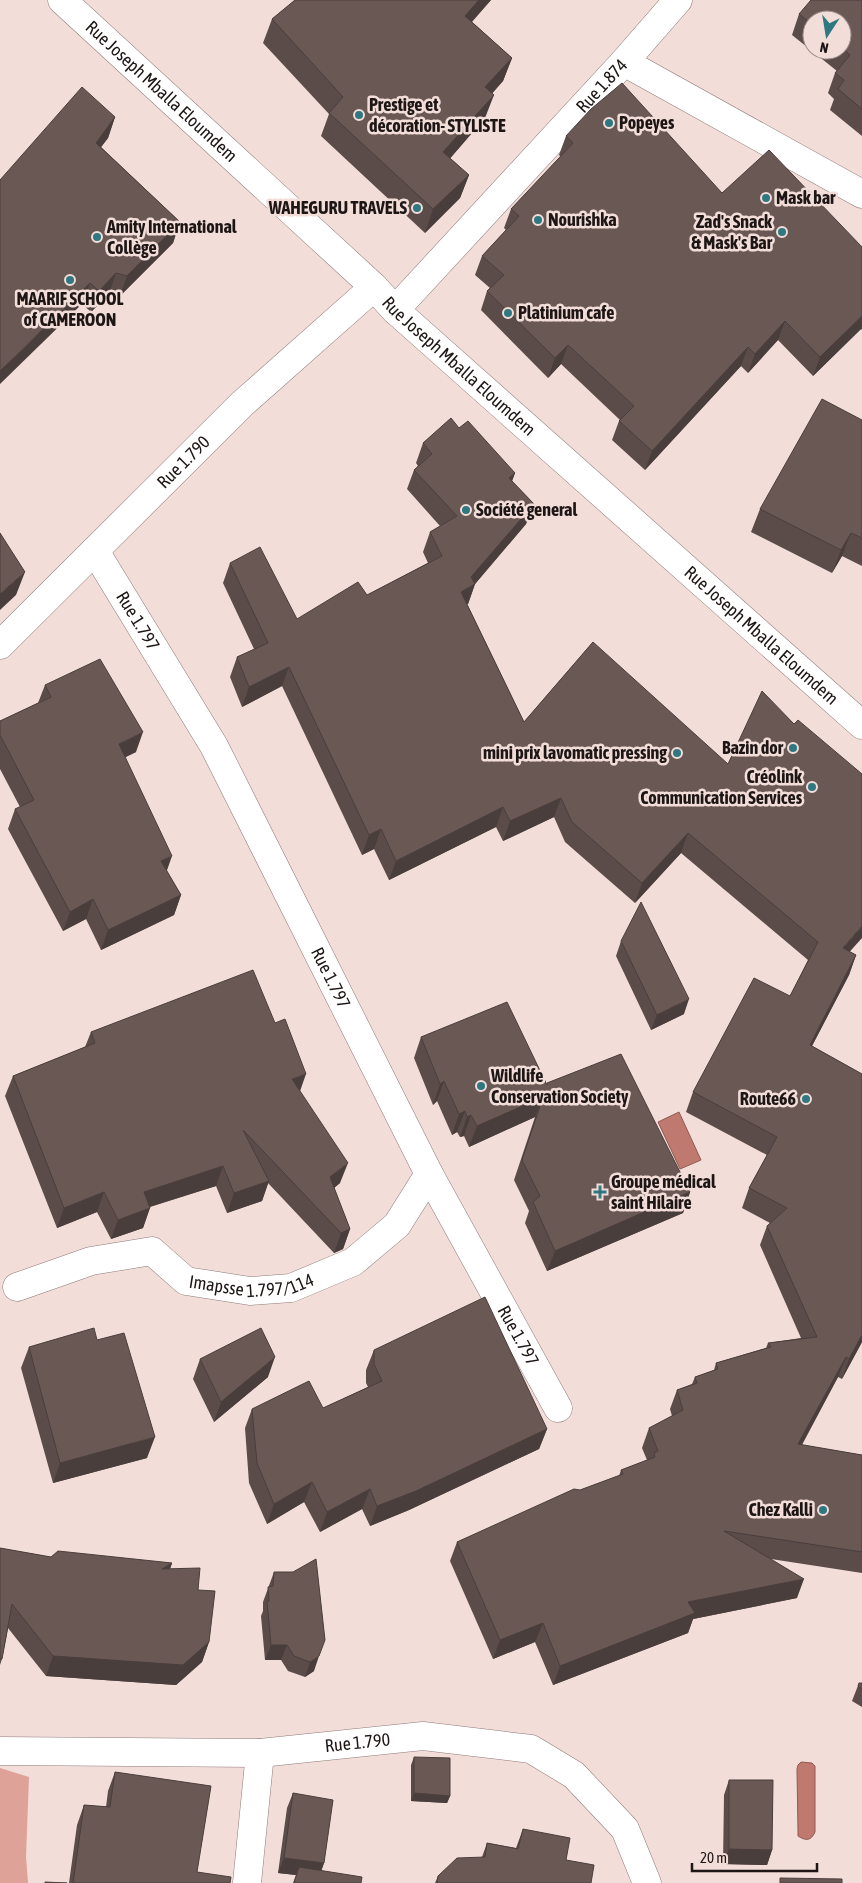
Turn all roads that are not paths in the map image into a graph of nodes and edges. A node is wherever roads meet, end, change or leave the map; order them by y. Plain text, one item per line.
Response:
1 (62, 0) edge
2 (678, 0) edge
3 (624, 62) junction
4 (862, 194) edge
5 (374, 287) junction
6 (395, 310) junction
7 (95, 551) junction
8 (0, 645) edge
9 (862, 725) edge
10 (429, 1174) junction
11 (17, 1287) dead end
12 (558, 1408) dead end
13 (0, 1751) edge
14 (260, 1753) junction
15 (247, 1883) edge
16 (647, 1883) edge

1 - 5 street, Rue Joseph Mballa Eloumdem
2 - 3 street
3 - 4 street, Rue 1.874
3 - 6 street, Rue 1.874
5 - 6 street, Rue Joseph Mballa Eloumdem
5 - 7 street, Rue 1.790
6 - 9 street, Rue Joseph Mballa Eloumdem
7 - 8 street, Rue 1.790
7 - 10 street, Rue 1.797
10 - 11 street, Imapsse 1.797/114
10 - 12 street, Rue 1.797
13 - 14 street, Rue 1.790
14 - 15 street
14 - 16 street, Rue 1.790

